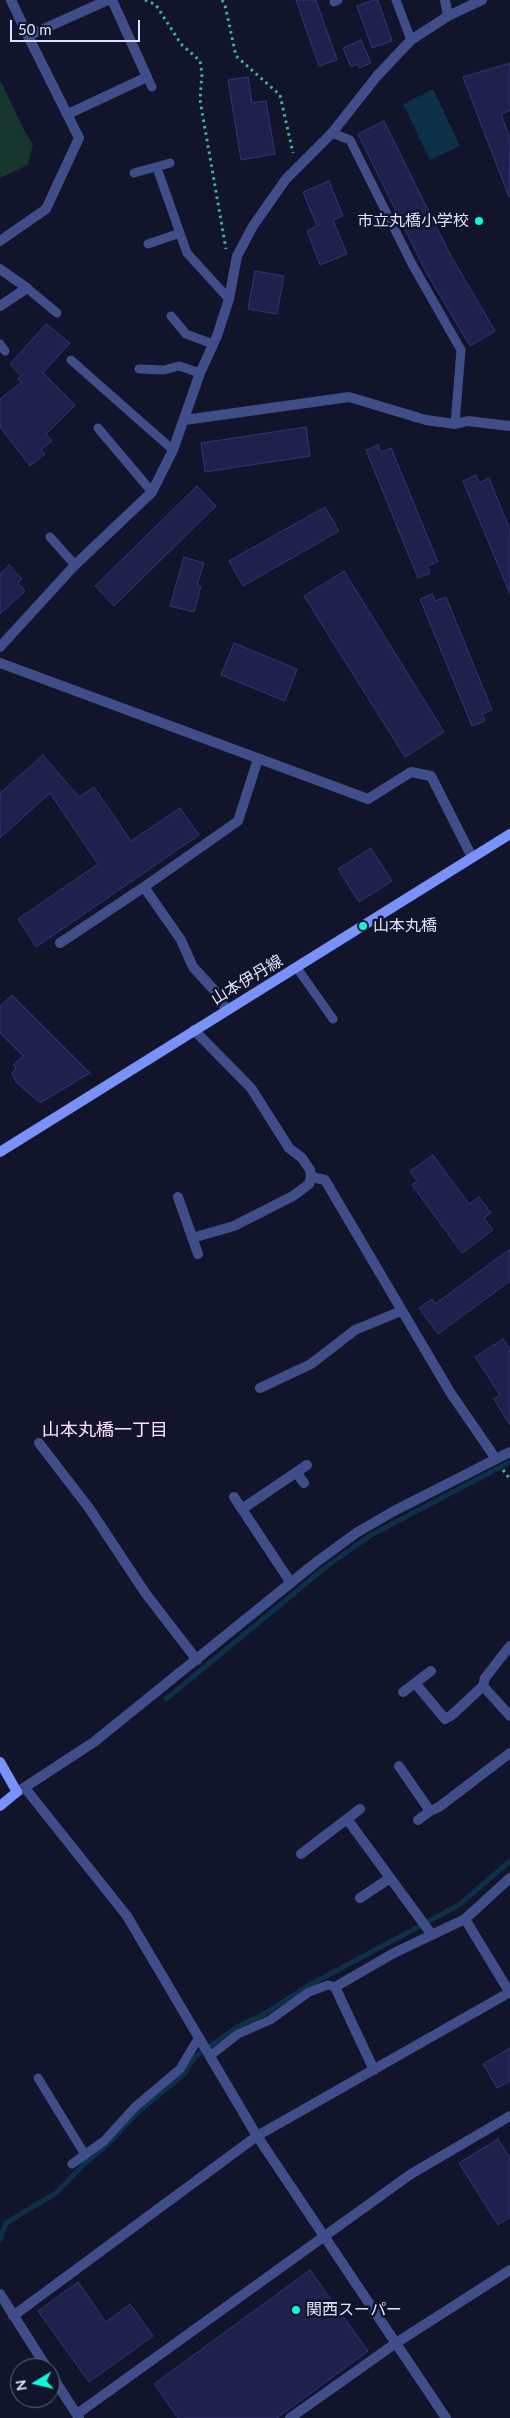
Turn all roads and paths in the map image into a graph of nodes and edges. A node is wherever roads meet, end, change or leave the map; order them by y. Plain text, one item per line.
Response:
1 (11, 0) edge
2 (108, 0) edge
3 (112, 0) edge
4 (145, 0) edge
5 (222, 0) edge
6 (396, 0) edge
7 (445, 0) edge
8 (482, 0) edge
9 (448, 16) junction
10 (28, 36) junction
11 (411, 40) junction
12 (147, 77) junction
13 (152, 87) dead end
14 (68, 114) junction
15 (332, 133) junction
16 (170, 164) dead end
17 (157, 168) junction
18 (296, 169) junction
19 (134, 173) dead end
20 (180, 233) junction
21 (0, 241) edge
22 (148, 244) dead end
23 (236, 262) junction
24 (0, 269) edge
25 (27, 288) junction
26 (229, 299) junction
27 (0, 306) edge
28 (57, 313) dead end
29 (171, 316) dead end
30 (213, 344) junction
31 (71, 360) dead end
32 (139, 369) dead end
33 (200, 374) junction
34 (185, 420) junction
35 (455, 424) junction
36 (510, 426) edge
37 (98, 428) dead end
38 (173, 450) junction
39 (152, 492) junction
40 (50, 537) dead end
41 (75, 565) junction
42 (0, 647) edge
43 (0, 663) edge
44 (258, 759) junction
45 (510, 834) edge
46 (472, 857) junction
47 (144, 888) junction
48 (60, 943) dead end
49 (297, 968) junction
50 (227, 1010) junction
51 (333, 1019) dead end
52 (194, 1030) junction
53 (0, 1152) edge
54 (311, 1177) junction
55 (178, 1198) dead end
56 (192, 1238) junction
57 (198, 1254) dead end
58 (401, 1311) junction
59 (260, 1388) dead end
60 (39, 1443) dead end
61 (510, 1452) edge
62 (496, 1459) junction
63 (307, 1465) dead end
64 (296, 1472) junction
65 (304, 1483) dead end
66 (234, 1498) dead end
67 (242, 1509) junction
68 (291, 1583) junction
69 (510, 1646) edge
70 (197, 1660) junction
71 (431, 1671) dead end
72 (415, 1683) junction
73 (483, 1686) junction
74 (403, 1692) dead end
75 (510, 1716) edge
76 (510, 1753) edge
77 (0, 1762) edge
78 (399, 1766) dead end
79 (21, 1790) junction
80 (0, 1806) edge
81 (360, 1808) dead end
82 (430, 1810) junction
83 (347, 1819) junction
84 (418, 1820) dead end
85 (301, 1854) dead end
86 (390, 1878) junction
87 (510, 1878) edge
88 (360, 1898) dead end
89 (464, 1919) junction
90 (432, 1935) junction
91 (335, 1987) junction
92 (510, 1992) edge
93 (199, 2037) junction
94 (210, 2056) junction
95 (374, 2070) junction
96 (38, 2078) dead end
97 (510, 2116) edge
98 (258, 2136) junction
99 (84, 2153) junction
100 (72, 2164) dead end
101 (324, 2237) junction
102 (510, 2270) edge
103 (0, 2294) edge
104 (13, 2316) junction
105 (396, 2343) junction
106 (40, 2358) edge
107 (60, 2388) edge
108 (78, 2416) edge
109 (290, 2418) edge
110 (446, 2418) edge

1 - 10 street
2 - 10 street
3 - 12 street
4 - 23 path
5 - 18 path
6 - 11 lane
7 - 9 street
8 - 9 street
9 - 11 street
10 - 14 street
11 - 15 street
12 - 13 lane
12 - 14 street
14 - 21 street
15 - 18 street
15 - 35 lane
16 - 17 lane
17 - 19 lane
17 - 20 lane
18 - 23 street
20 - 22 lane
20 - 26 lane
23 - 26 street
24 - 25 street
25 - 27 street
25 - 28 lane
26 - 30 street
29 - 30 lane
30 - 33 street
31 - 38 lane
32 - 33 lane
33 - 34 street
34 - 35 street
34 - 38 street
35 - 36 street
37 - 39 lane
38 - 39 street
39 - 41 street
40 - 41 lane
41 - 42 street
43 - 44 street
44 - 46 street
44 - 47 street
45 - 46 main road, 山本伊丹線
46 - 49 main road, 山本伊丹線
47 - 48 street
47 - 50 street
49 - 50 main road, 山本伊丹線
49 - 51 lane
50 - 52 main road, 山本伊丹線
52 - 53 main road, 山本伊丹線
52 - 54 street
54 - 56 street
54 - 58 street
55 - 56 street
56 - 57 street
58 - 59 street
58 - 62 street
60 - 70 street
61 - 62 street
62 - 68 street
63 - 64 street
64 - 65 street
64 - 67 street
66 - 67 street
67 - 68 street
68 - 70 street
69 - 73 street
70 - 79 street
71 - 72 street
72 - 73 street
72 - 74 street
73 - 75 street
76 - 82 street
77 - 79 main road
78 - 82 street
79 - 80 main road
79 - 93 street
81 - 83 street
82 - 84 street
83 - 85 street
83 - 86 street
86 - 88 street
86 - 90 street
87 - 89 street
89 - 90 street
89 - 92 street
90 - 91 street
91 - 94 lane
91 - 95 street
92 - 95 street
93 - 94 street
93 - 99 lane
94 - 98 street
95 - 98 street
96 - 99 lane
97 - 101 street
98 - 101 street
98 - 104 street
99 - 100 lane
101 - 105 street
101 - 108 street
102 - 105 street
103 - 104 street
104 - 106 street
105 - 109 street
105 - 110 street
107 - 108 street

